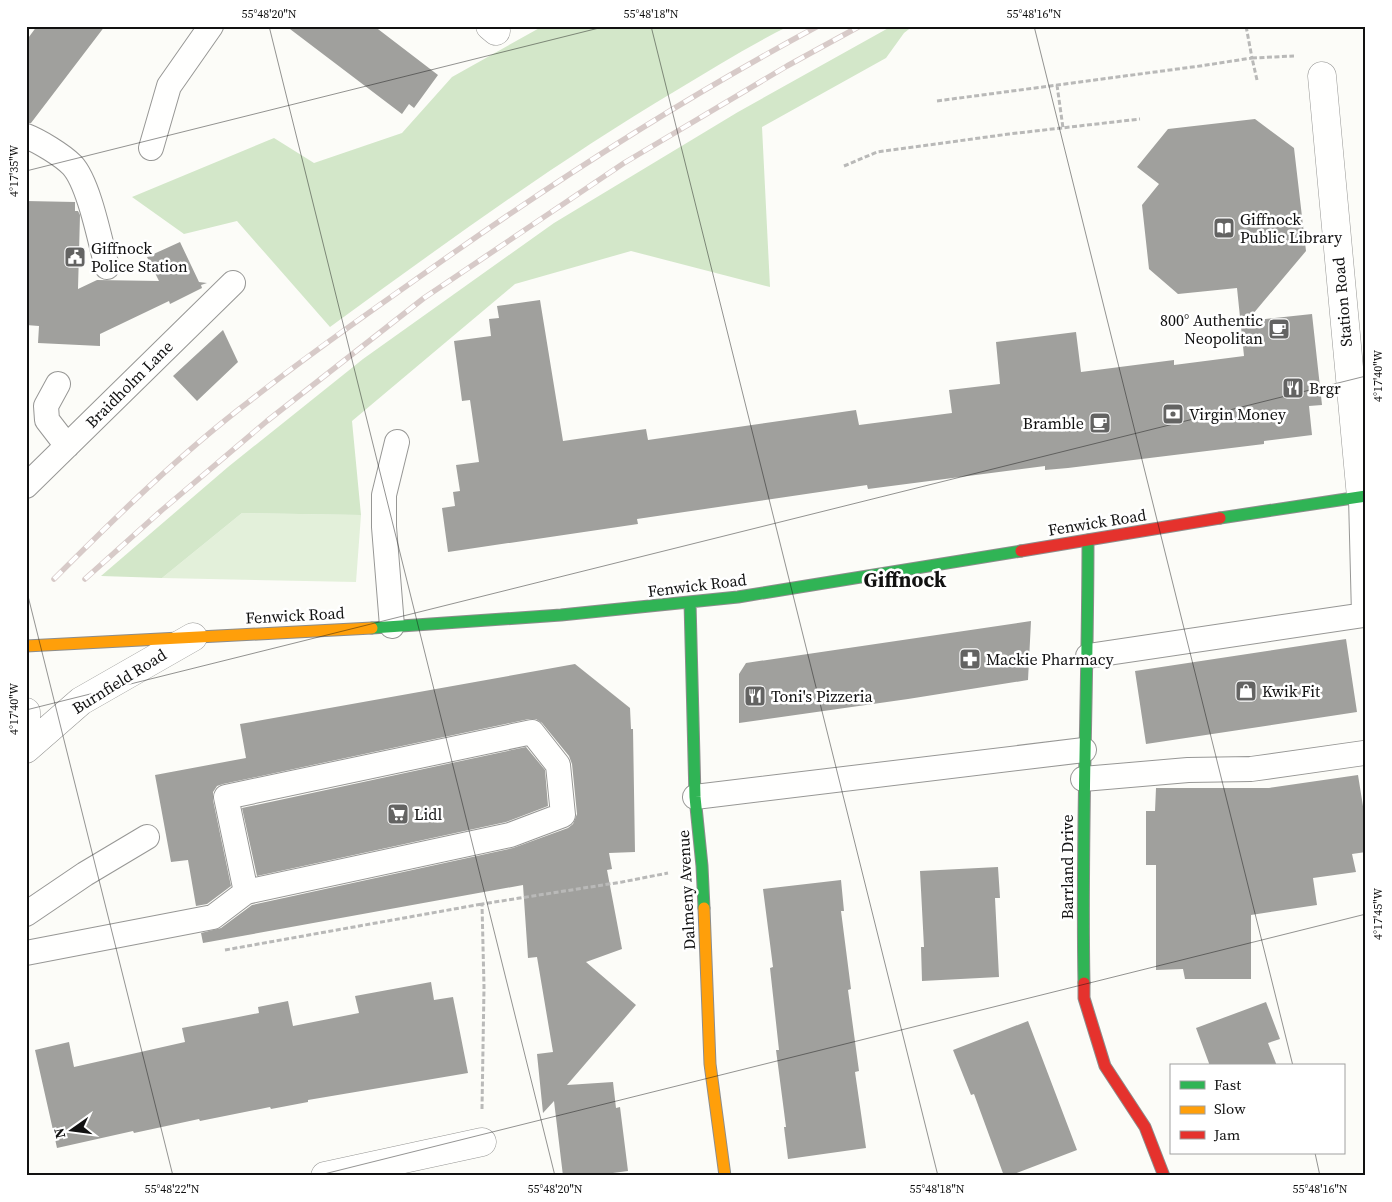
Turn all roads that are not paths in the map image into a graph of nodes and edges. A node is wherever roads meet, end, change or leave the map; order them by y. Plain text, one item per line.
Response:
1 (212, 26) edge
2 (1322, 76) dead end
3 (26, 136) edge
4 (151, 148) dead end
5 (107, 267) dead end
6 (232, 283) dead end
7 (58, 384) dead end
8 (397, 442) dead end
9 (67, 446) junction
10 (26, 486) edge
11 (1363, 496) edge
12 (1088, 540) junction
13 (690, 602) junction
14 (392, 626) junction
15 (193, 637) junction
16 (26, 646) edge
17 (1088, 656) junction
18 (26, 712) edge
19 (26, 718) edge
20 (26, 750) edge
21 (1084, 750) junction
22 (1364, 753) dead end
23 (1083, 779) junction
24 (695, 797) junction
25 (147, 838) dead end
26 (246, 892) junction
27 (26, 914) edge
28 (29, 952) edge
29 (482, 1142) road end
30 (325, 1176) edge
31 (725, 1176) edge
32 (1164, 1176) edge

1 - 4 lane
2 - 11 street, Station Road
3 - 5 lane
6 - 9 lane, Braidholm Lane
7 - 9 lane
8 - 14 lane
9 - 10 lane, Braidholm Lane
11 - 12 main road, Fenwick Road
11 - 17 lane
12 - 13 main road, Fenwick Road
12 - 17 main road, Barrland Drive
13 - 14 main road, Fenwick Road
13 - 24 main road, Dalmeny Avenue
14 - 15 main road, Fenwick Road
15 - 16 main road, Fenwick Road
15 - 20 street, Burnfield Road
17 - 21 main road, Barrland Drive
18 - 19 street
21 - 23 main road, Barrland Drive
21 - 24 lane
22 - 23 lane
23 - 32 main road, Barrland Drive
24 - 31 main road, Dalmeny Avenue
25 - 27 lane
26 - 26 lane
26 - 28 lane
29 - 30 street

